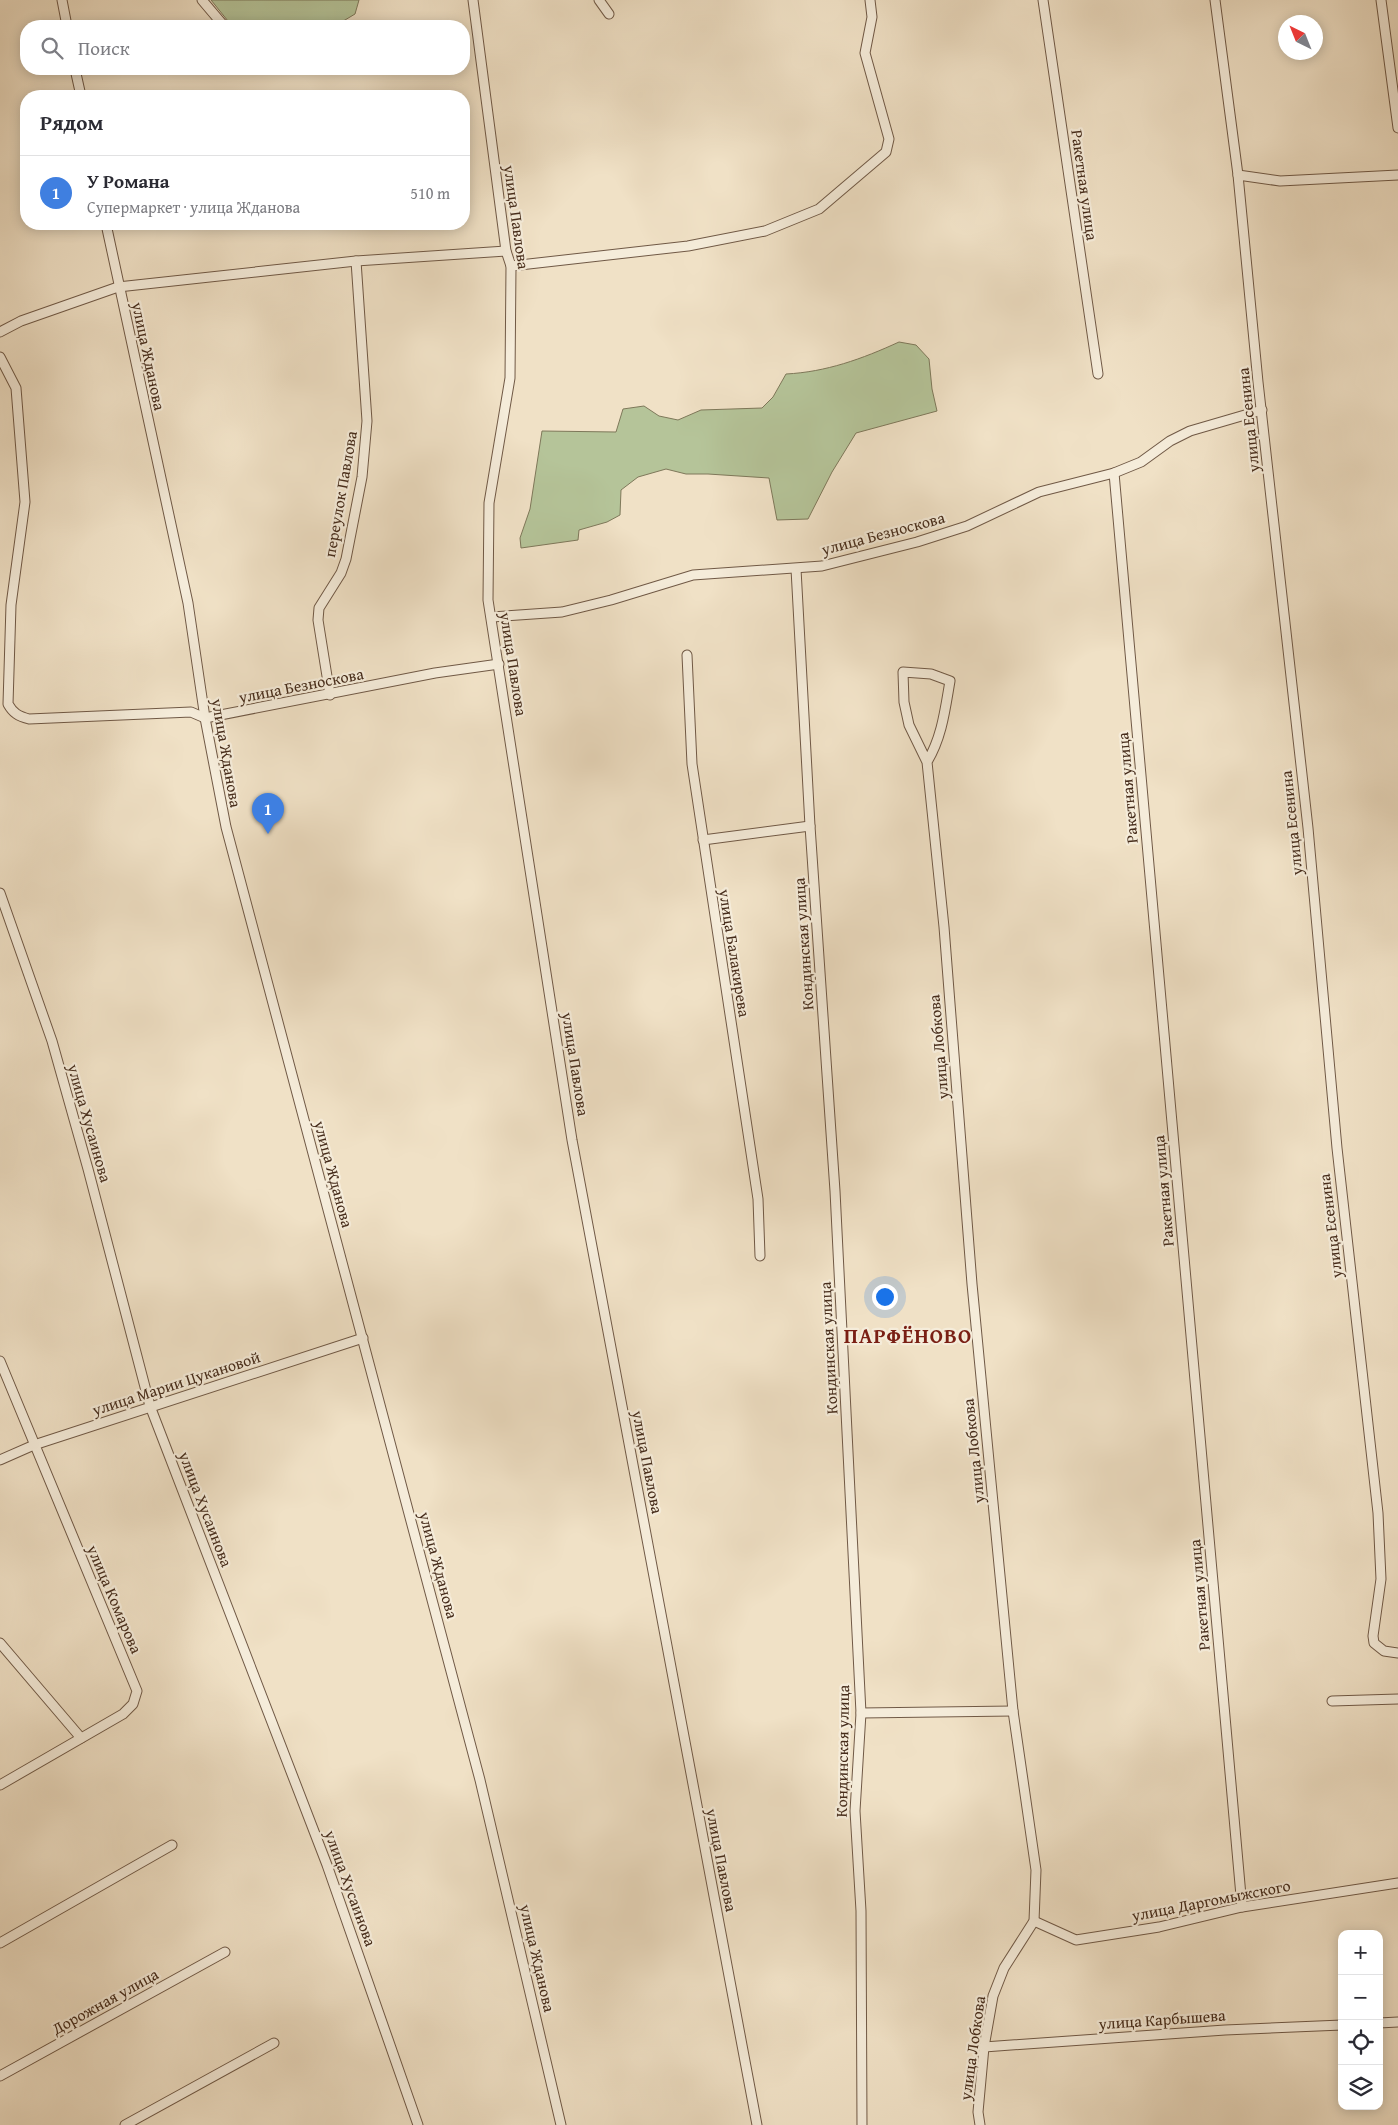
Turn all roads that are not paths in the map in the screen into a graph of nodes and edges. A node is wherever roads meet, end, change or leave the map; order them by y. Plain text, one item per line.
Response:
1 (62, 0) edge
2 (202, 0) edge
3 (473, 0) edge
4 (599, 0) edge
5 (870, 0) edge
6 (1043, 0) edge
7 (1215, 0) edge
8 (1380, 0) edge
9 (609, 14) dead end
10 (66, 20) edge
11 (219, 20) edge
12 (76, 75) edge
13 (80, 90) edge
14 (1397, 110) edge
15 (1398, 128) edge
16 (1238, 174) junction
17 (1398, 175) edge
18 (107, 230) edge
19 (506, 251) junction
20 (356, 261) junction
21 (511, 266) junction
22 (118, 287) junction
23 (0, 332) edge
24 (0, 357) edge
25 (1098, 374) dead end
26 (1262, 410) junction
27 (1114, 473) junction
28 (796, 569) junction
29 (492, 617) junction
30 (687, 655) dead end
31 (499, 664) junction
32 (330, 695) junction
33 (205, 718) junction
34 (927, 762) junction
35 (810, 826) junction
36 (702, 840) junction
37 (0, 893) edge
38 (760, 1256) dead end
39 (363, 1338) junction
40 (0, 1360) edge
41 (150, 1406) junction
42 (34, 1445) junction
43 (0, 1460) edge
44 (0, 1643) edge
45 (1398, 1653) edge
46 (1398, 1699) edge
47 (1332, 1701) dead end
48 (1013, 1711) junction
49 (861, 1713) junction
50 (81, 1738) junction
51 (0, 1786) edge
52 (172, 1845) dead end
53 (1398, 1883) edge
54 (1242, 1907) junction
55 (1034, 1921) junction
56 (0, 1944) edge
57 (225, 1952) dead end
58 (1398, 2022) edge
59 (1383, 2023) edge
60 (1338, 2025) edge
61 (274, 2043) dead end
62 (984, 2046) junction
63 (0, 2076) edge
64 (125, 2125) edge
65 (418, 2125) edge
66 (562, 2125) edge
67 (757, 2125) edge
68 (862, 2125) edge
69 (980, 2125) edge

1 - 10 street
2 - 11 street
3 - 19 street, улица Павлова
4 - 9 street
5 - 21 street
6 - 25 street, Ракетная улица
7 - 16 street, улица Есенина
8 - 14 street
12 - 13 street
14 - 15 street
16 - 17 street
16 - 26 street, улица Есенина
18 - 22 street, улица Жданова
19 - 20 street
19 - 21 street, улица Павлова
20 - 22 street
20 - 32 street, переулок Павлова
21 - 29 street, улица Павлова
22 - 23 street
22 - 33 street, улица Жданова
24 - 33 street, улица Безноскова
26 - 27 street, улица Безноскова
26 - 45 street, улица Есенина
27 - 28 street, улица Безноскова
27 - 54 street, Ракетная улица
28 - 29 street, улица Безноскова
28 - 35 street, Кондинская улица
29 - 31 street, улица Павлова
30 - 36 street, улица Балакирева
31 - 32 street, улица Безноскова
31 - 67 street, улица Павлова
32 - 33 street, улица Безноскова
33 - 39 street, улица Жданова
34 - 34 street, улица Лобкова
34 - 48 street, улица Лобкова
35 - 36 street
35 - 49 street, Кондинская улица
36 - 38 street, улица Балакирева
37 - 41 street, улица Хусаинова
39 - 41 street, улица Марии Цукановой
39 - 66 street, улица Жданова
40 - 42 street, улица Комарова
41 - 42 street, улица Марии Цукановой
41 - 65 street, улица Хусаинова
42 - 43 street, улица Марии Цукановой
42 - 50 street, улица Комарова
44 - 50 street
46 - 47 street
48 - 49 street
48 - 55 street, улица Лобкова
49 - 68 street, Кондинская улица
50 - 51 street, улица Комарова
52 - 56 street
53 - 54 street, улица Даргомыжского
54 - 55 street, улица Даргомыжского
55 - 62 street, улица Лобкова
57 - 63 street, Дорожная улица
58 - 59 street
60 - 62 street, улица Карбышева
61 - 64 street
62 - 69 street, улица Лобкова

